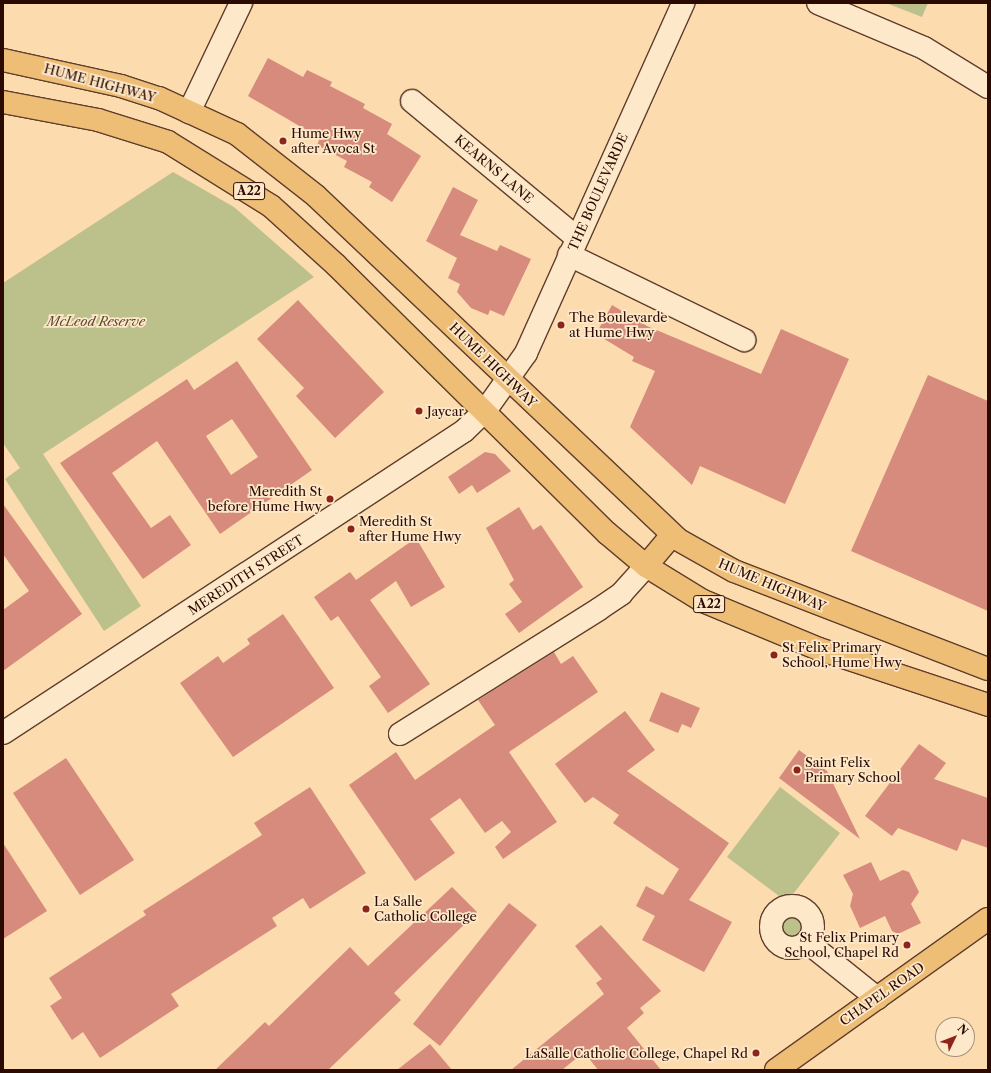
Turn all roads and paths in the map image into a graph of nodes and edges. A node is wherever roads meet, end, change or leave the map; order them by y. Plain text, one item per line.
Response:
1 (241, 3) edge
2 (683, 3) edge
3 (818, 3) edge
4 (3, 60) edge
5 (988, 87) edge
6 (412, 101) dead end
7 (3, 102) edge
8 (190, 112) junction
9 (573, 246) junction
10 (744, 340) dead end
11 (509, 380) junction
12 (485, 411) junction
13 (672, 535) junction
14 (646, 566) junction
15 (988, 669) edge
16 (988, 705) edge
17 (3, 733) edge
18 (400, 734) dead end
19 (988, 919) edge
20 (807, 942) dead end
21 (877, 998) junction
22 (776, 1070) edge

1 - 8 street
2 - 9 street, THE BOULEVARDE
3 - 5 street
4 - 8 main road, HUME HIGHWAY
6 - 9 street, KEARNS LANE
7 - 12 main road, A22
8 - 11 main road, HUME HIGHWAY
9 - 10 street, KEARNS LANE
9 - 11 street, THE BOULEVARDE
11 - 12 street, THE BOULEVARDE
11 - 13 main road, HUME HIGHWAY
12 - 14 main road, A22
12 - 17 street, MEREDITH STREET
13 - 14 main road
13 - 15 main road, HUME HIGHWAY
14 - 16 main road, A22
14 - 18 street
19 - 21 main road, CHAPEL ROAD
20 - 21 street
21 - 22 main road, CHAPEL ROAD

